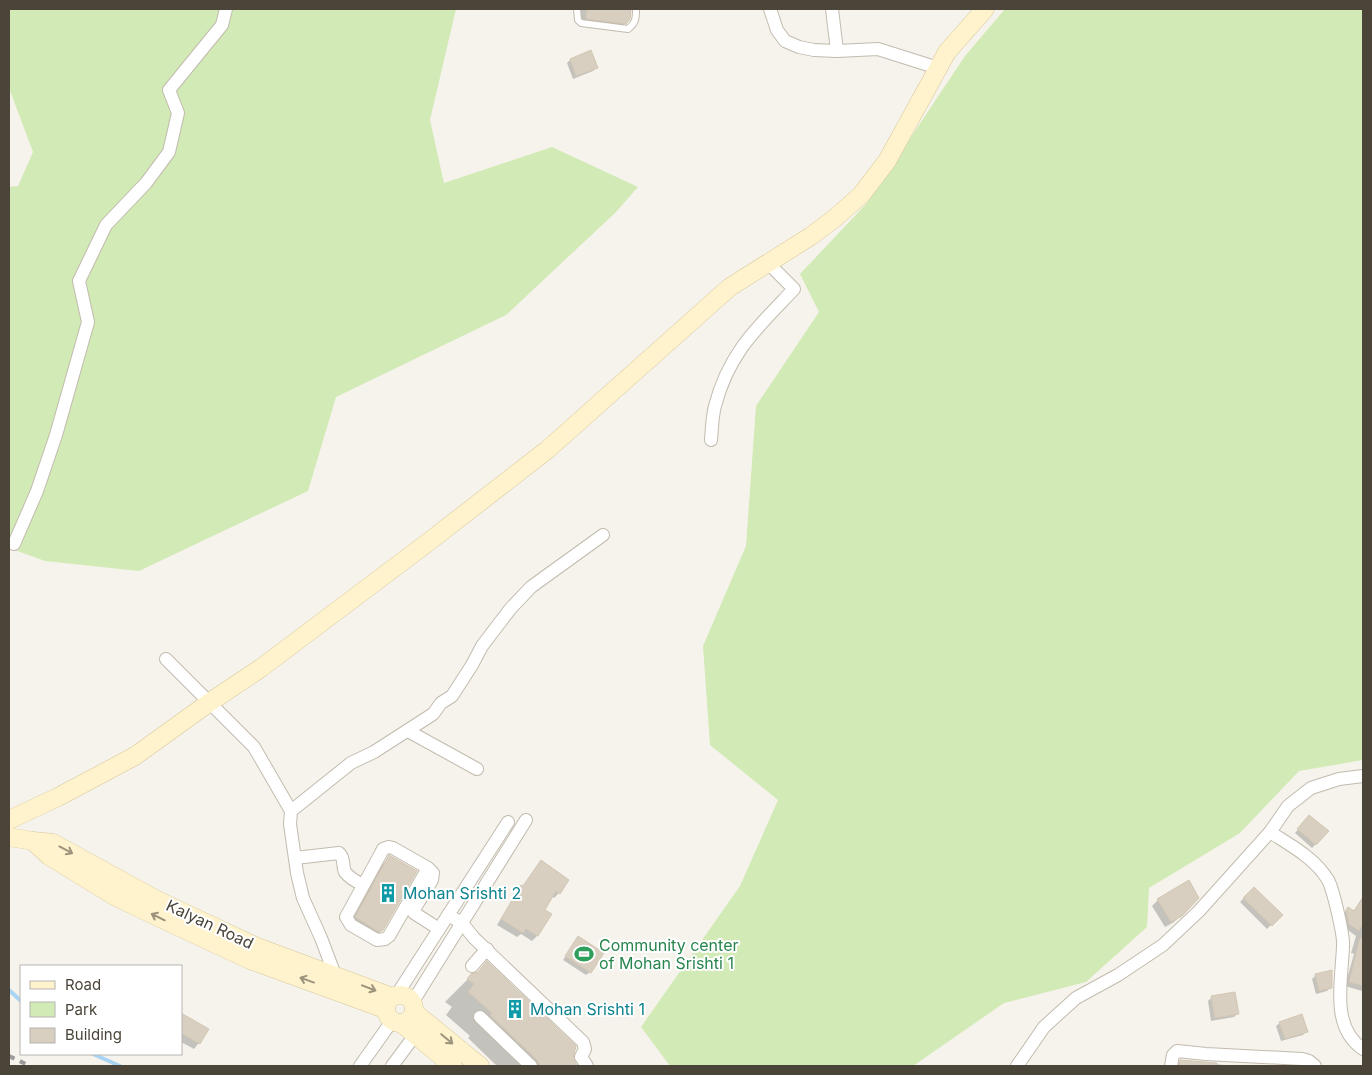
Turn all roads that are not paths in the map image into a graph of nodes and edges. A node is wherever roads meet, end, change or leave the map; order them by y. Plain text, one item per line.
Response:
1 (226, 9) edge
2 (577, 9) edge
3 (636, 9) edge
4 (770, 9) edge
5 (832, 9) edge
6 (985, 9) edge
7 (837, 51) junction
8 (938, 68) junction
9 (768, 263) junction
10 (711, 440) dead end
11 (603, 534) dead end
12 (14, 544) dead end
13 (166, 659) dead end
14 (210, 702) junction
15 (408, 731) junction
16 (477, 769) dead end
17 (1363, 776) edge
18 (291, 811) junction
19 (9, 820) edge
20 (526, 820) dead end
21 (508, 822) dead end
22 (1270, 832) junction
23 (9, 837) edge
24 (295, 858) junction
25 (428, 868) junction
26 (363, 885) junction
27 (448, 915) junction
28 (462, 923) junction
29 (439, 929) junction
30 (487, 949) junction
31 (472, 966) dead end
32 (333, 982) junction
33 (399, 1009) junction
34 (480, 1017) dead end
35 (416, 1035) junction
36 (1363, 1049) edge
37 (360, 1066) edge
38 (392, 1066) edge
39 (453, 1066) edge
40 (480, 1066) edge
41 (531, 1066) edge
42 (587, 1066) edge
43 (1018, 1066) edge
44 (1171, 1066) edge
45 (1315, 1066) edge

1 - 12 street
2 - 3 lane
4 - 7 street
5 - 7 street
6 - 8 street
7 - 8 street
8 - 9 street
9 - 10 street
9 - 14 street
11 - 15 street
13 - 14 street
14 - 18 street
14 - 19 street
15 - 16 street
15 - 18 street
17 - 22 street
18 - 24 street
20 - 28 street
21 - 27 street
22 - 36 street
22 - 43 street
23 - 32 street, Kalyan Road
24 - 26 street
24 - 32 street
25 - 26 street
25 - 26 street
25 - 29 street
27 - 28 street
27 - 29 street
28 - 30 street
28 - 33 street
29 - 33 street
30 - 31 street
30 - 42 street
32 - 33 street, Kalyan Road
33 - 35 street, Kalyan Road
33 - 37 street
33 -> 40 street, Kalyan Road
34 - 41 street
35 - 38 street
35 - 39 street, Kalyan Road
44 - 45 street

